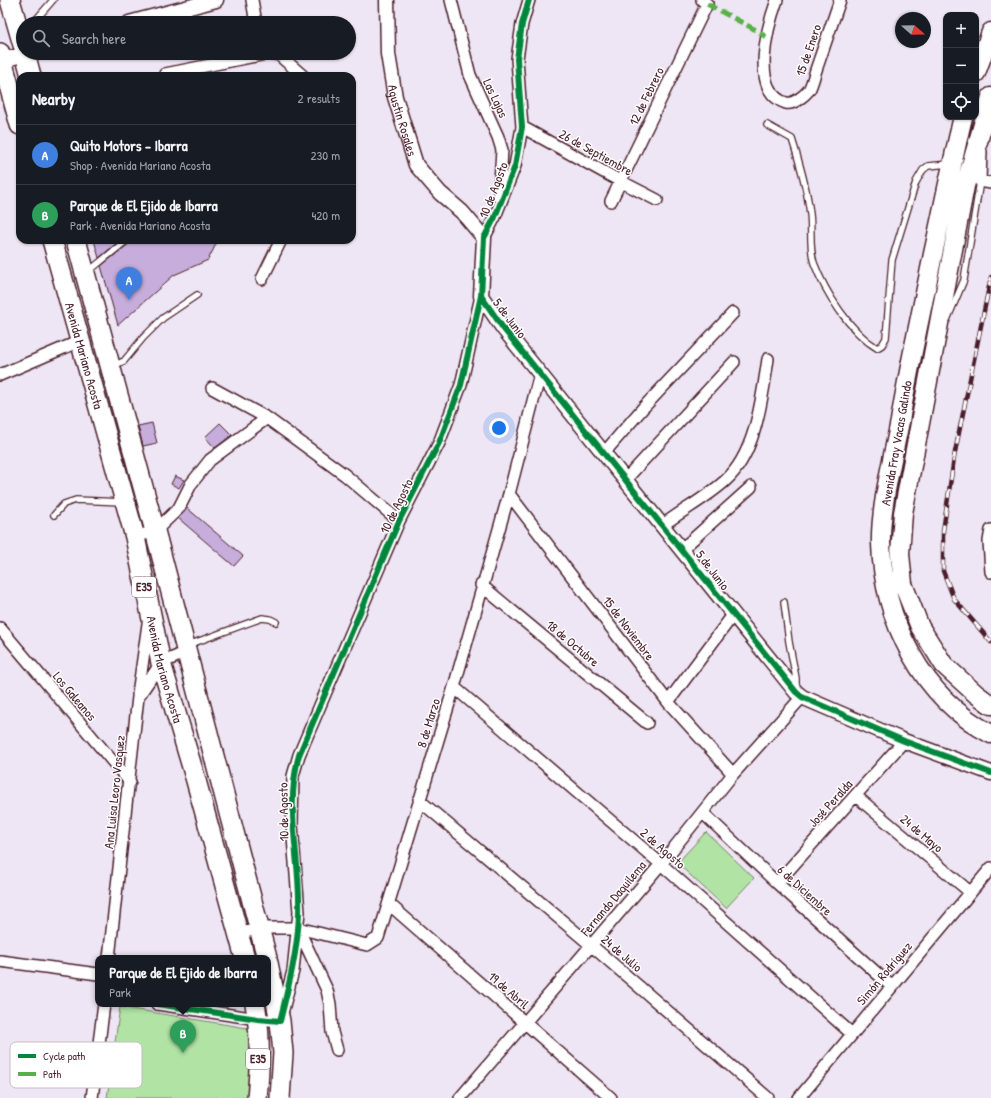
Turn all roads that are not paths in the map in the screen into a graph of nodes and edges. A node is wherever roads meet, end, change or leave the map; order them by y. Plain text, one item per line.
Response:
1 (10, 0) edge
2 (54, 0) edge
3 (216, 0) edge
4 (252, 0) edge
5 (387, 0) edge
6 (451, 0) edge
7 (529, 0) edge
8 (777, 0) edge
9 (840, 0) edge
10 (199, 2) edge
11 (704, 2) edge
12 (16, 16) edge
13 (44, 16) edge
14 (153, 16) edge
15 (255, 16) edge
16 (991, 32) edge
17 (16, 49) edge
18 (1, 58) edge
19 (29, 60) edge
20 (232, 60) edge
21 (285, 60) edge
22 (979, 65) edge
23 (30, 72) edge
24 (175, 72) edge
25 (298, 72) edge
26 (991, 97) edge
27 (16, 111) edge
28 (962, 120) edge
29 (767, 125) dead end
30 (522, 126) junction
31 (981, 130) junction
32 (951, 164) junction
33 (620, 181) junction
34 (980, 181) junction
35 (991, 183) edge
36 (657, 200) dead end
37 (611, 201) dead end
38 (499, 209) junction
39 (484, 238) junction
40 (53, 244) edge
41 (77, 244) edge
42 (122, 244) edge
43 (279, 244) edge
44 (85, 274) junction
45 (262, 279) dead end
46 (196, 295) dead end
47 (481, 296) junction
48 (733, 313) dead end
49 (80, 341) junction
50 (934, 352) junction
51 (768, 359) dead end
52 (734, 362) dead end
53 (111, 367) junction
54 (540, 374) junction
55 (0, 375) edge
56 (212, 388) dead end
57 (267, 418) junction
58 (604, 453) junction
59 (626, 479) junction
60 (752, 487) dead end
61 (509, 494) junction
62 (125, 502) junction
63 (54, 515) dead end
64 (399, 521) junction
65 (663, 525) junction
66 (991, 530) edge
67 (156, 531) junction
68 (135, 537) junction
69 (682, 549) junction
70 (991, 572) edge
71 (481, 585) junction
72 (784, 602) dead end
73 (733, 614) junction
74 (150, 615) junction
75 (276, 622) dead end
76 (0, 628) edge
77 (186, 649) junction
78 (161, 663) junction
79 (454, 687) junction
80 (799, 695) junction
81 (138, 697) junction
82 (668, 702) junction
83 (991, 705) edge
84 (647, 723) dead end
85 (991, 734) edge
86 (904, 741) junction
87 (991, 773) edge
88 (733, 774) junction
89 (130, 782) junction
90 (856, 796) junction
91 (418, 800) junction
92 (703, 812) junction
93 (660, 864) junction
94 (991, 868) edge
95 (777, 883) junction
96 (970, 892) junction
97 (389, 904) junction
98 (261, 928) junction
99 (298, 928) junction
100 (238, 934) junction
101 (592, 946) junction
102 (110, 955) edge
103 (244, 955) edge
104 (266, 955) edge
105 (0, 961) edge
106 (95, 974) edge
107 (271, 978) edge
108 (891, 986) junction
109 (104, 1007) edge
110 (194, 1007) edge
111 (256, 1012) edge
112 (280, 1021) junction
113 (526, 1024) junction
114 (852, 1034) junction
115 (99, 1042) edge
116 (337, 1050) dead end
117 (93, 1088) edge
118 (92, 1098) edge
119 (257, 1098) edge
120 (280, 1098) edge
121 (460, 1098) edge
122 (611, 1098) edge
123 (768, 1098) edge
124 (799, 1098) edge

1 - 12 highway
2 - 13 lane
3 - 10 street
4 - 15 street
5 - 39 street, Agustin Rosales
6 - 38 street, Las Lajas
7 - 30 street, 10 de Agosto
8 - 9 street, 15 de Enero
10 - 14 street
11 - 33 street, 12 de Febrero
16 - 22 main road
17 - 18 street
18 - 27 highway
19 - 23 highway
20 - 24 street
21 - 25 street
26 - 31 main road, Avenida Fray Vacas Galindo
28 - 32 main road, Avenida Fray Vacas Galindo
29 - 32 lane
30 - 33 street, 26 de Septiembre
30 - 38 street, 10 de Agosto
31 - 34 street
31 - 50 main road, Avenida Fray Vacas Galindo
32 - 85 main road, Avenida Fray Vacas Galindo
33 - 36 street, 26 de Septiembre
33 - 37 street, 12 de Febrero
34 - 35 street
34 - 50 lane
38 - 39 street, 10 de Agosto
39 - 47 street, 10 de Agosto
40 - 49 highway, Avenida Mariano Acosta / E35
41 - 44 highway, Avenida Mariano Acosta / E35
42 - 44 lane
43 - 45 street
44 - 53 highway, Avenida Mariano Acosta / E35
46 - 53 lane
47 - 54 street, 5 de Junio
47 - 64 street, 10 de Agosto
48 - 58 street
49 - 55 street
49 - 62 highway, Avenida Mariano Acosta / E35
50 - 83 main road, Avenida Fray Vacas Galindo
51 - 65 street
52 - 59 street
53 - 67 highway, Avenida Mariano Acosta / E35
54 - 58 street, 5 de Junio
54 - 61 street, 8 de Marzo
56 - 57 street
57 - 64 street
57 - 67 street
58 - 59 street, 5 de Junio
59 - 65 street, 5 de Junio
60 - 69 street
61 - 71 street, 8 de Marzo
61 - 82 street, 15 de Noviembre
62 - 63 lane
62 - 68 highway, Avenida Mariano Acosta / E35
64 - 99 street, 10 de Agosto
65 - 69 street, 5 de Junio
66 - 70 street
67 - 68 street
67 - 77 highway, Avenida Mariano Acosta / E35
68 - 74 highway, Avenida Mariano Acosta / E35
69 - 73 street, 5 de Junio
71 - 79 street, 8 de Marzo
71 - 84 street, 18 de Octubre
72 - 80 lane
73 - 80 street, 5 de Junio
73 - 82 street
74 - 78 highway, Avenida Mariano Acosta / E35
74 - 81 street
75 - 77 lane
76 - 89 street, Los Galeanos
77 - 78 street
77 - 98 highway, Avenida Mariano Acosta / E35
78 - 81 street, Ana Luisa Leoro Vasquez
78 - 100 highway, Avenida Mariano Acosta / E35
79 - 91 street, 8 de Marzo
79 - 93 street, 2 de Agosto
80 - 86 street, 5 de Junio
80 - 88 street, Fernando Daquilema
81 - 89 street, Ana Luisa Leoro Vasquez
82 - 88 street, 15 de Noviembre
86 - 87 street, 5 de Junio
86 - 90 street, José Peralda
88 - 92 street, Fernando Daquilema
89 - 102 street, Ana Luisa Leoro Vasquez
90 - 95 street, José Peralda
90 - 96 street, 24 de Mayo
91 - 97 street, 8 de Marzo
91 - 101 street, 24 de Julio
92 - 93 street, Fernando Daquilema
92 - 95 street, 6 de Diciembre
93 - 101 street, Fernando Daquilema
93 - 114 street, 2 de Agosto
94 - 96 street, Simón Rodríguez
95 - 108 street, 6 de Diciembre
96 - 108 street, Simón Rodríguez
97 - 99 street, 8 de Marzo
97 - 113 street, 19 de Abril
98 - 99 street, 8 de Marzo
98 - 100 street, 8 de Marzo
98 - 104 highway, Avenida Mariano Acosta / E35
99 - 112 street, 10 de Agosto
99 - 116 street
100 - 103 highway, Avenida Mariano Acosta / E35
101 - 113 street, Fernando Daquilema
101 - 123 street, 24 de Julio
105 - 106 street
107 - 112 highway, E35
108 - 114 street, Simón Rodríguez
109 - 115 street
110 - 111 street
111 - 112 street
111 - 119 highway, E35
112 - 120 highway, E35
113 - 121 street, Fernando Daquilema
113 - 122 street, 19 de Abril
114 - 124 street, Simón Rodríguez
117 - 118 street

